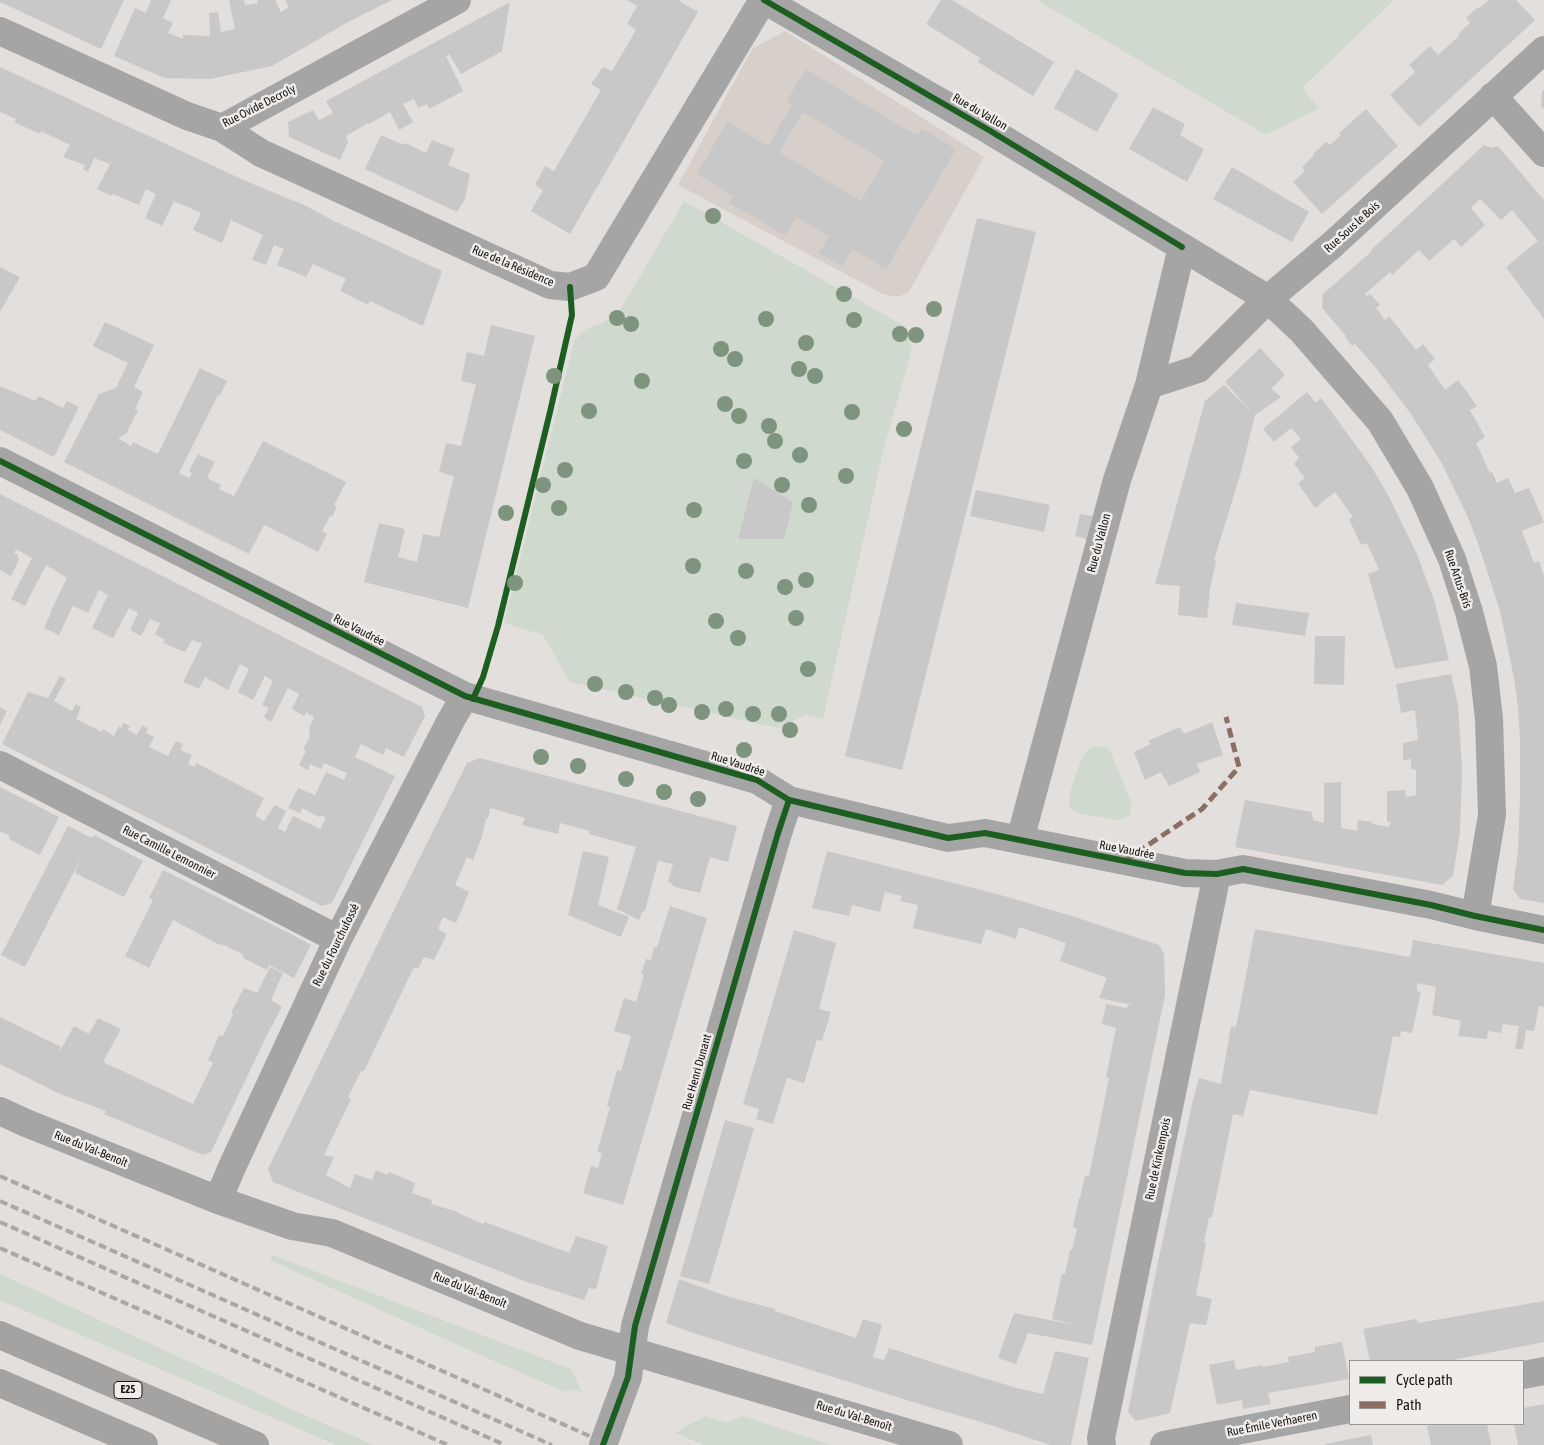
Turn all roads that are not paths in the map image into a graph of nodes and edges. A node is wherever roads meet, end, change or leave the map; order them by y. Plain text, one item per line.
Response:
1 (457, 0) edge
2 (764, 0) edge
3 (0, 31) edge
4 (1544, 50) edge
5 (1493, 96) junction
6 (222, 128) junction
7 (1544, 153) edge
8 (1182, 247) junction
9 (1268, 299) junction
10 (1149, 384) junction
11 (0, 461) edge
12 (464, 696) junction
13 (0, 765) edge
14 (789, 800) junction
15 (1020, 840) junction
16 (1217, 874) junction
17 (1475, 916) junction
18 (1544, 930) edge
19 (338, 939) junction
20 (0, 1111) edge
21 (218, 1200) junction
22 (0, 1336) edge
23 (632, 1351) junction
24 (1544, 1371) edge
25 (1524, 1375) edge
26 (0, 1382) edge
27 (1349, 1409) edge
28 (144, 1445) edge
29 (255, 1445) edge
30 (603, 1445) edge
31 (949, 1445) edge
32 (1102, 1445) edge
33 (1164, 1445) edge

1 - 6 street, Rue Ovide Decroly
2 - 6 street, Rue de la Résidence
2 - 8 street, Rue du Vallon
3 - 6 street, Rue Ovide Decroly
4 - 5 street, Rue Sous le Bois
5 - 7 street
5 - 9 street, Rue Sous le Bois
8 - 9 street, Rue du Vallon
8 - 10 street, Rue du Vallon
9 - 10 street, Rue Sous le Bois
9 - 17 street, Rue Artus-Bris
10 - 15 street, Rue du Vallon
11 - 12 street, Rue Vaudrée
12 - 14 street, Rue Vaudrée
12 - 19 street, Rue du Fourchufossé
13 - 19 street, Rue Camille Lemonnier
14 - 15 street, Rue Vaudrée
14 - 23 street, Rue Henri Dunant
15 - 16 street, Rue Vaudrée
16 - 17 street, Rue Vaudrée
16 - 32 street, Rue de Kinkempois
17 - 18 street, Rue Vaudrée
19 - 21 street, Rue du Fourchufossé
20 - 21 street, Rue du Val-Benoît
21 - 23 street, Rue du Val-Benoît
22 - 29 highway, E25
23 - 30 street, Rue Henri Dunant
23 - 31 street, Rue du Val-Benoît
24 - 25 street
26 - 28 highway
27 - 33 street, Rue Émile Verhaeren

